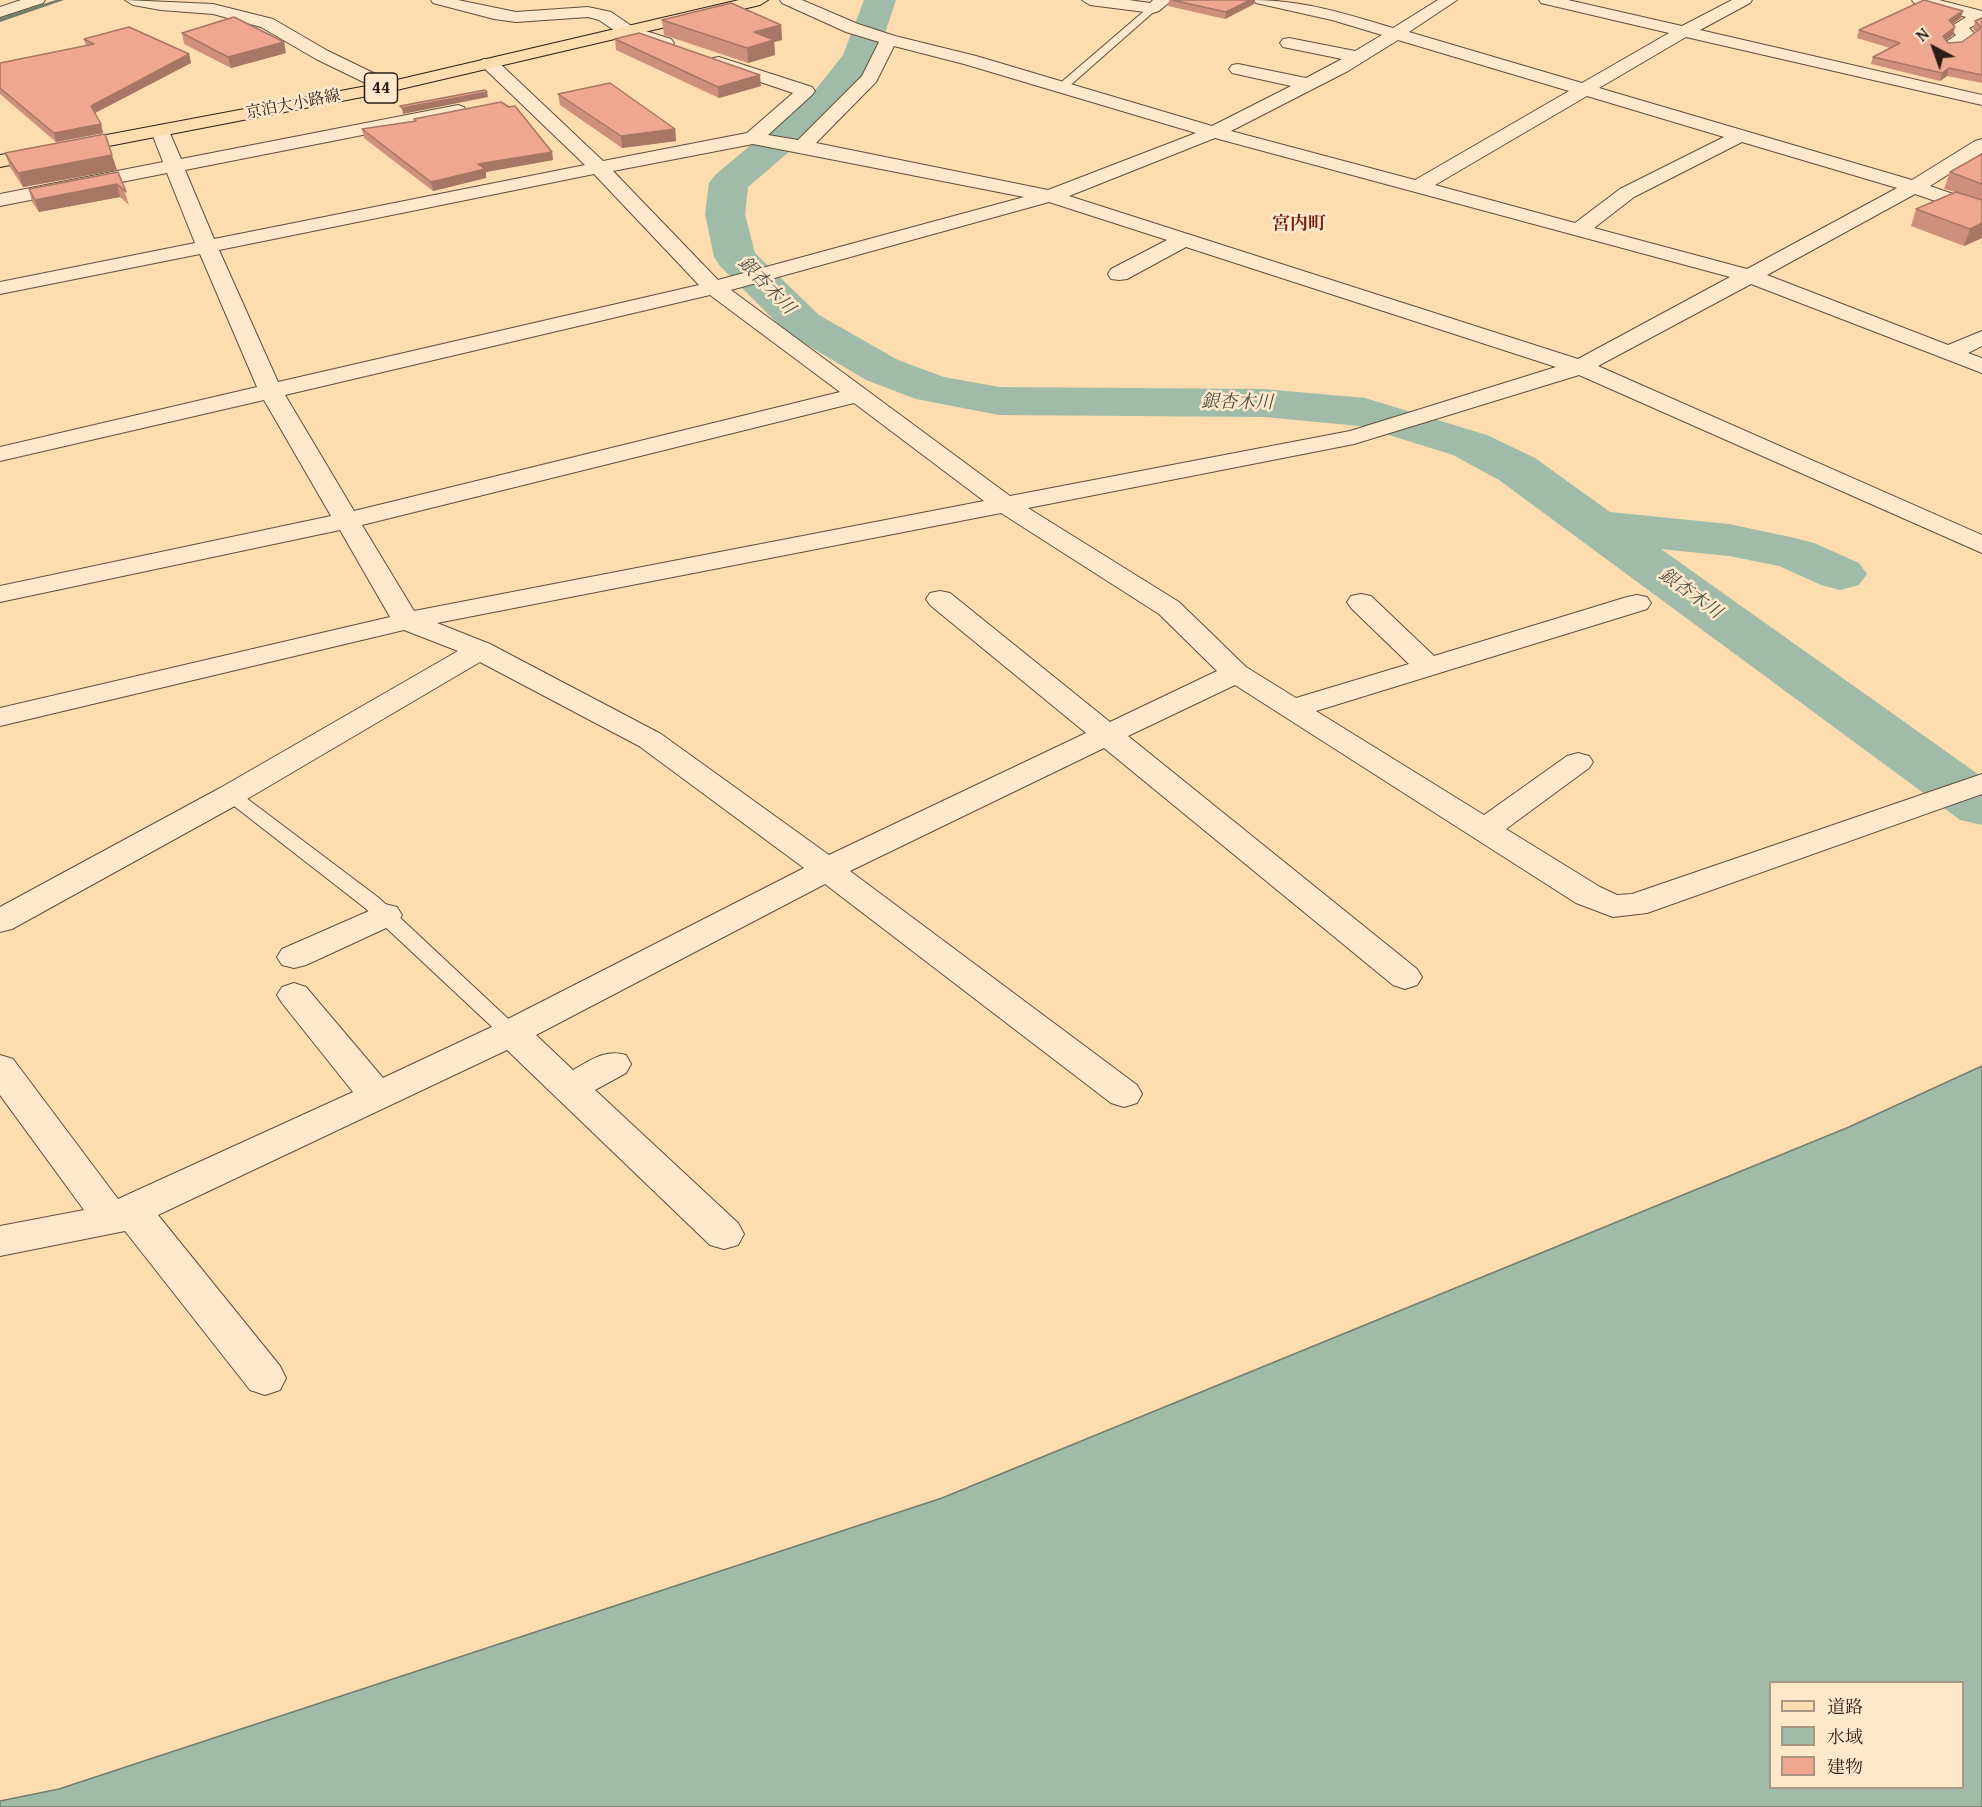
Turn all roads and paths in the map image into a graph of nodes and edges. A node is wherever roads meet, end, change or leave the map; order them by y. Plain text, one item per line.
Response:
1 (37, 0) edge
2 (133, 0) edge
3 (439, 0) edge
4 (497, 0) edge
5 (760, 0) edge
6 (788, 0) edge
7 (1090, 0) edge
8 (1262, 0) edge
9 (1449, 0) edge
10 (1547, 0) edge
11 (1744, 0) edge
12 (1920, 0) edge
13 (1159, 4) edge
14 (475, 9) junction
15 (0, 12) edge
16 (1981, 16) edge
17 (627, 31) junction
18 (1683, 32) junction
19 (1392, 34) junction
20 (885, 39) junction
21 (1289, 43) dead end
22 (1952, 44) edge
23 (680, 49) edge
24 (701, 56) edge
25 (1357, 57) junction
26 (489, 63) junction
27 (1238, 69) dead end
28 (1308, 84) junction
29 (388, 87) junction
30 (1062, 87) junction
31 (1584, 90) junction
32 (526, 98) junction
33 (1982, 100) edge
34 (502, 103) edge
35 (479, 107) edge
36 (1737, 129) junction
37 (160, 131) junction
38 (1214, 132) junction
39 (753, 138) junction
40 (1982, 145) edge
41 (802, 146) junction
42 (0, 161) edge
43 (174, 166) junction
44 (599, 168) junction
45 (1419, 186) junction
46 (1914, 187) junction
47 (1050, 196) junction
48 (0, 200) edge
49 (1982, 211) edge
50 (1579, 230) junction
51 (1185, 240) junction
52 (207, 247) junction
53 (1119, 274) dead end
54 (1750, 276) junction
55 (0, 288) edge
56 (714, 288) junction
57 (1982, 338) edge
58 (1949, 353) junction
59 (1982, 366) edge
60 (1580, 367) junction
61 (271, 392) junction
62 (858, 395) junction
63 (0, 454) edge
64 (1006, 505) junction
65 (347, 521) junction
66 (1982, 545) edge
67 (0, 594) edge
68 (940, 599) dead end
69 (1361, 602) dead end
70 (1637, 603) dead end
71 (406, 621) junction
72 (480, 650) junction
73 (1429, 667) junction
74 (1236, 673) junction
75 (1291, 709) junction
76 (0, 717) edge
77 (1107, 735) junction
78 (1578, 762) dead end
79 (1980, 784) edge
80 (231, 795) junction
81 (1485, 829) junction
82 (827, 869) junction
83 (385, 915) junction
84 (0, 921) edge
85 (294, 957) dead end
86 (1406, 977) dead end
87 (294, 995) dead end
88 (511, 1033) junction
89 (613, 1064) dead end
90 (0, 1068) edge
91 (569, 1088) junction
92 (1124, 1094) dead end
93 (376, 1095) junction
94 (122, 1215) junction
95 (724, 1234) dead end
96 (0, 1241) edge
97 (265, 1378) dead end

1 - 15 street
2 - 29 street
3 - 14 street
4 - 14 street
5 - 17 main road, 京泊大小路線 / 44
6 - 20 street
7 - 13 street
8 - 19 street
9 - 19 street
10 - 18 street
11 - 18 street
12 - 16 street
13 - 30 lane
14 - 17 street
16 - 22 street
17 - 23 street
17 - 26 main road, 京泊大小路線 / 44
18 - 31 street
18 - 33 street
19 - 25 street
19 - 31 street
20 - 30 street
20 - 41 street
21 - 25 street
24 - 39 street
25 - 28 street
26 - 29 main road, 京泊大小路線 / 44
26 - 32 street
27 - 28 street
28 - 38 street
29 - 37 main road, 京泊大小路線 / 44
30 - 38 street
31 - 36 street
31 - 45 street
32 - 34 street
32 - 44 street
35 - 43 street
36 - 46 street
36 - 50 street
37 - 42 main road, 京泊大小路線 / 44
37 - 43 street
38 - 45 street
38 - 47 street
39 - 41 street
39 - 44 street
40 - 46 street
41 - 47 street
43 - 48 street
43 - 52 street
44 - 52 street
44 - 56 street
45 - 50 street
46 - 49 street
46 - 54 street
47 - 51 street
47 - 56 street
50 - 54 street
51 - 53 street
51 - 60 street
52 - 55 street
52 - 61 street
54 - 58 street
54 - 60 street
56 - 61 street
56 - 62 street
57 - 58 street
58 - 59 street
60 - 64 street
60 - 66 street
61 - 63 street
61 - 65 street
62 - 64 street
62 - 65 street
64 - 71 street
64 - 74 street
65 - 67 street
65 - 71 street
68 - 77 street
69 - 73 street
70 - 73 street
71 - 72 street
71 - 76 street
72 - 80 street
72 - 82 street
73 - 75 street
74 - 75 street
74 - 77 street
75 - 81 street
77 - 82 street
77 - 86 street
78 - 81 street
79 - 81 street
80 - 83 lane
80 - 84 street
82 - 88 street
82 - 92 street
83 - 85 street
83 - 88 lane
87 - 93 street
88 - 91 street
88 - 93 street
89 - 91 street
90 - 94 street
91 - 95 street
93 - 94 street
94 - 96 street
94 - 97 street

